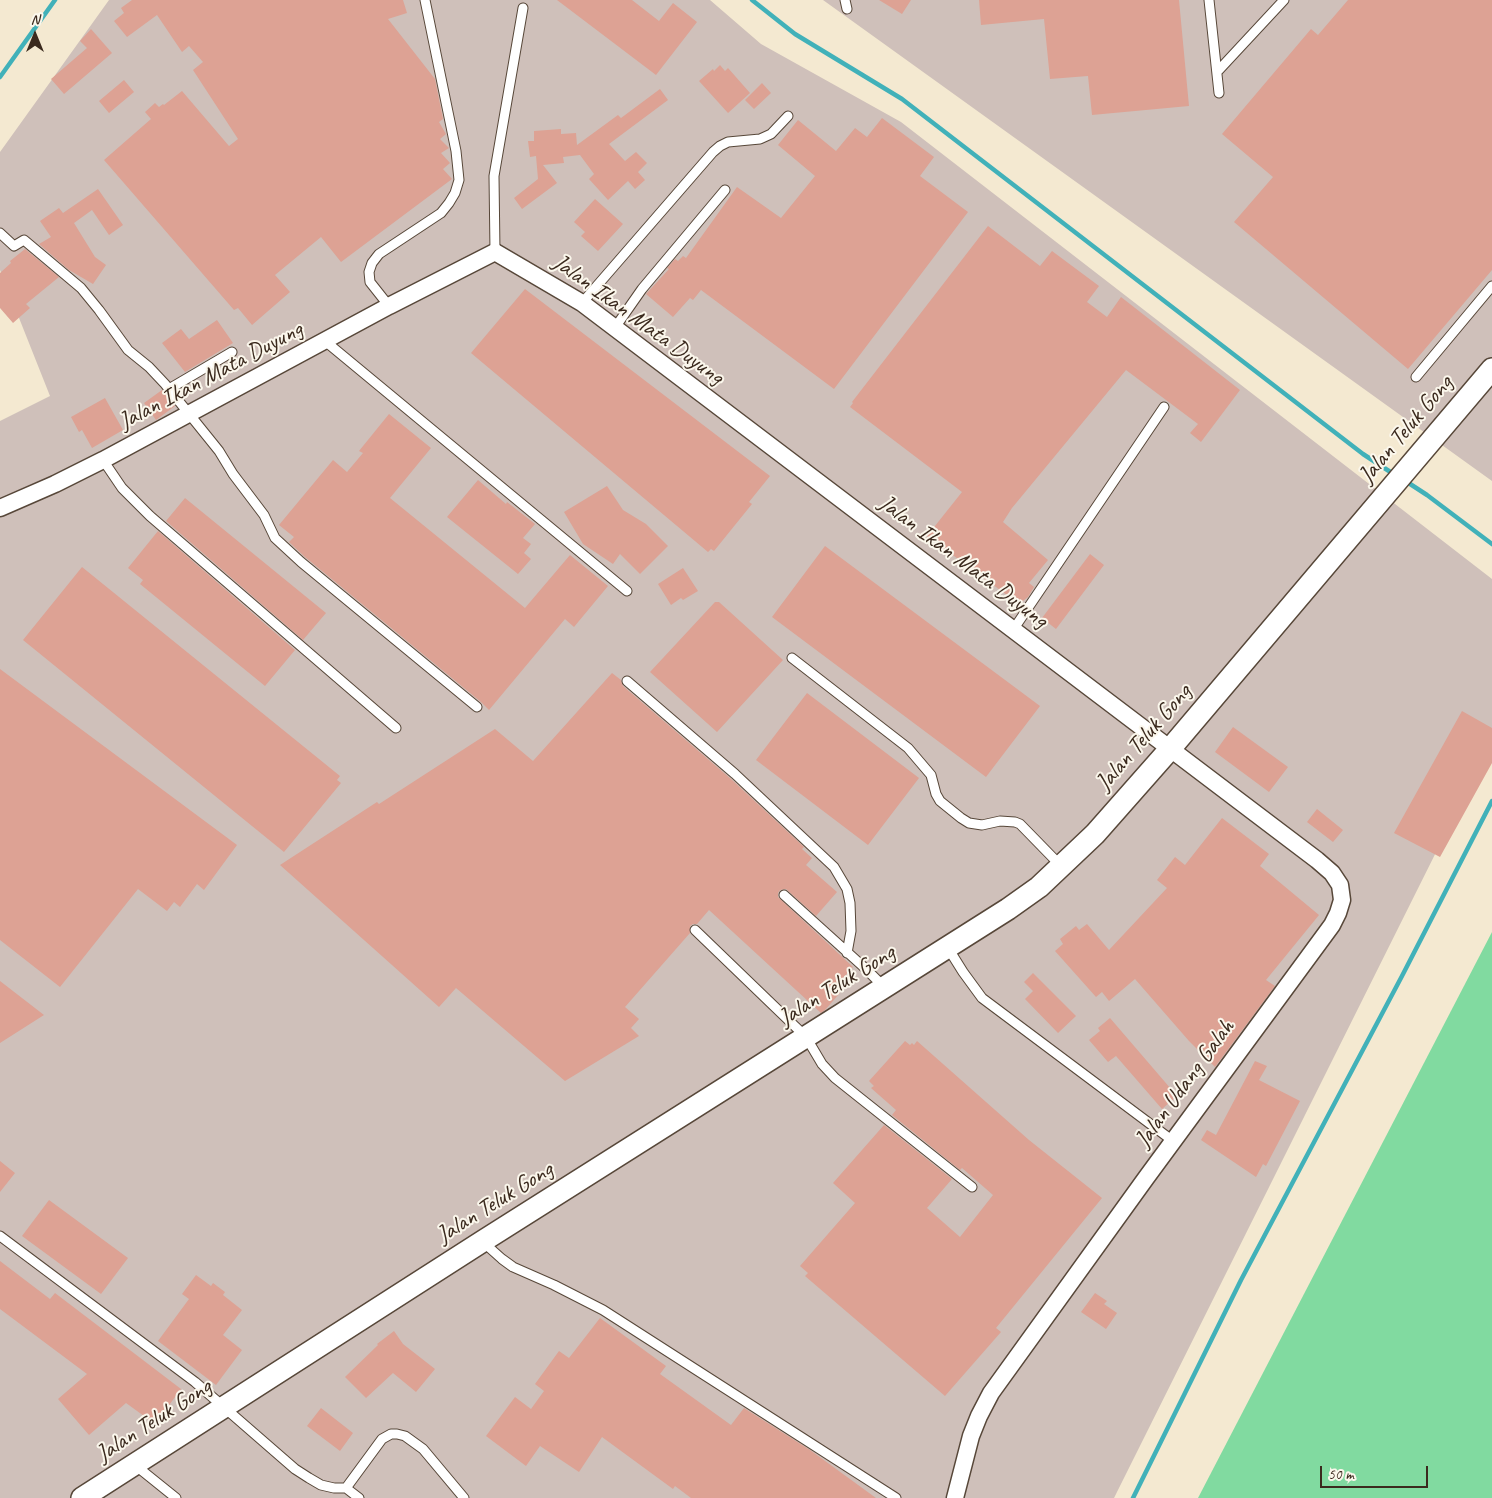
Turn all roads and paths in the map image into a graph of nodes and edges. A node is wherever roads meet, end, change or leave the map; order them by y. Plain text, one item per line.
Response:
1 (425, 0) edge
2 (1209, 0) edge
3 (1284, 0) edge
4 (523, 8) dead end
5 (1217, 72) junction
6 (1219, 93) dead end
7 (788, 116) dead end
8 (725, 190) dead end
9 (0, 233) edge
10 (495, 252) junction
11 (1492, 286) edge
12 (582, 303) junction
13 (389, 306) junction
14 (614, 329) junction
15 (325, 341) junction
16 (232, 352) dead end
17 (1492, 369) edge
18 (1416, 377) dead end
19 (168, 389) junction
20 (1164, 408) dead end
21 (188, 415) junction
22 (103, 460) junction
23 (0, 508) edge
24 (627, 591) dead end
25 (1013, 630) junction
26 (792, 658) dead end
27 (627, 681) dead end
28 (477, 707) dead end
29 (396, 728) dead end
30 (1170, 749) junction
31 (1061, 866) junction
32 (784, 895) dead end
33 (695, 930) dead end
34 (948, 947) junction
35 (847, 953) junction
36 (884, 988) junction
37 (806, 1037) junction
38 (1173, 1141) junction
39 (972, 1187) dead end
40 (0, 1236) edge
41 (482, 1242) junction
42 (223, 1408) junction
43 (135, 1465) junction
44 (346, 1488) junction
45 (82, 1498) edge
46 (176, 1498) edge
47 (359, 1498) edge
48 (464, 1498) edge
49 (896, 1498) edge
50 (955, 1498) edge

1 - 13 lane
2 - 5 lane
3 - 5 lane
4 - 10 lane
5 - 6 lane
7 - 12 lane
8 - 14 lane
9 - 19 lane
10 - 12 street, Jalan Ikan Mata Duyung
10 - 13 street, Jalan Ikan Mata Duyung
11 - 18 lane
12 - 14 street, Jalan Ikan Mata Duyung
13 - 15 street, Jalan Ikan Mata Duyung
14 - 25 street, Jalan Ikan Mata Duyung
15 - 21 street, Jalan Ikan Mata Duyung
15 - 24 lane
16 - 19 lane
17 - 30 street, Jalan Teluk Gong
19 - 21 lane
20 - 25 lane
21 - 22 street, Jalan Ikan Mata Duyung
21 - 28 lane
22 - 23 street, Jalan Ikan Mata Duyung
22 - 29 lane
25 - 30 street, Jalan Ikan Mata Duyung
26 - 31 lane
27 - 35 lane
30 - 31 street, Jalan Teluk Gong
30 - 38 street, Jalan Udang Galah
31 - 34 street, Jalan Teluk Gong
32 - 35 lane
33 - 37 lane
34 - 36 street, Jalan Teluk Gong
34 - 38 lane
35 - 36 lane
36 - 37 street, Jalan Teluk Gong
37 - 39 lane
37 - 41 street, Jalan Teluk Gong
38 - 50 street, Jalan Udang Galah
40 - 42 lane
41 - 42 street, Jalan Teluk Gong
41 - 49 lane
42 - 43 street, Jalan Teluk Gong
42 - 44 lane
43 - 45 street, Jalan Teluk Gong
43 - 46 lane
44 - 47 lane
44 - 48 lane

